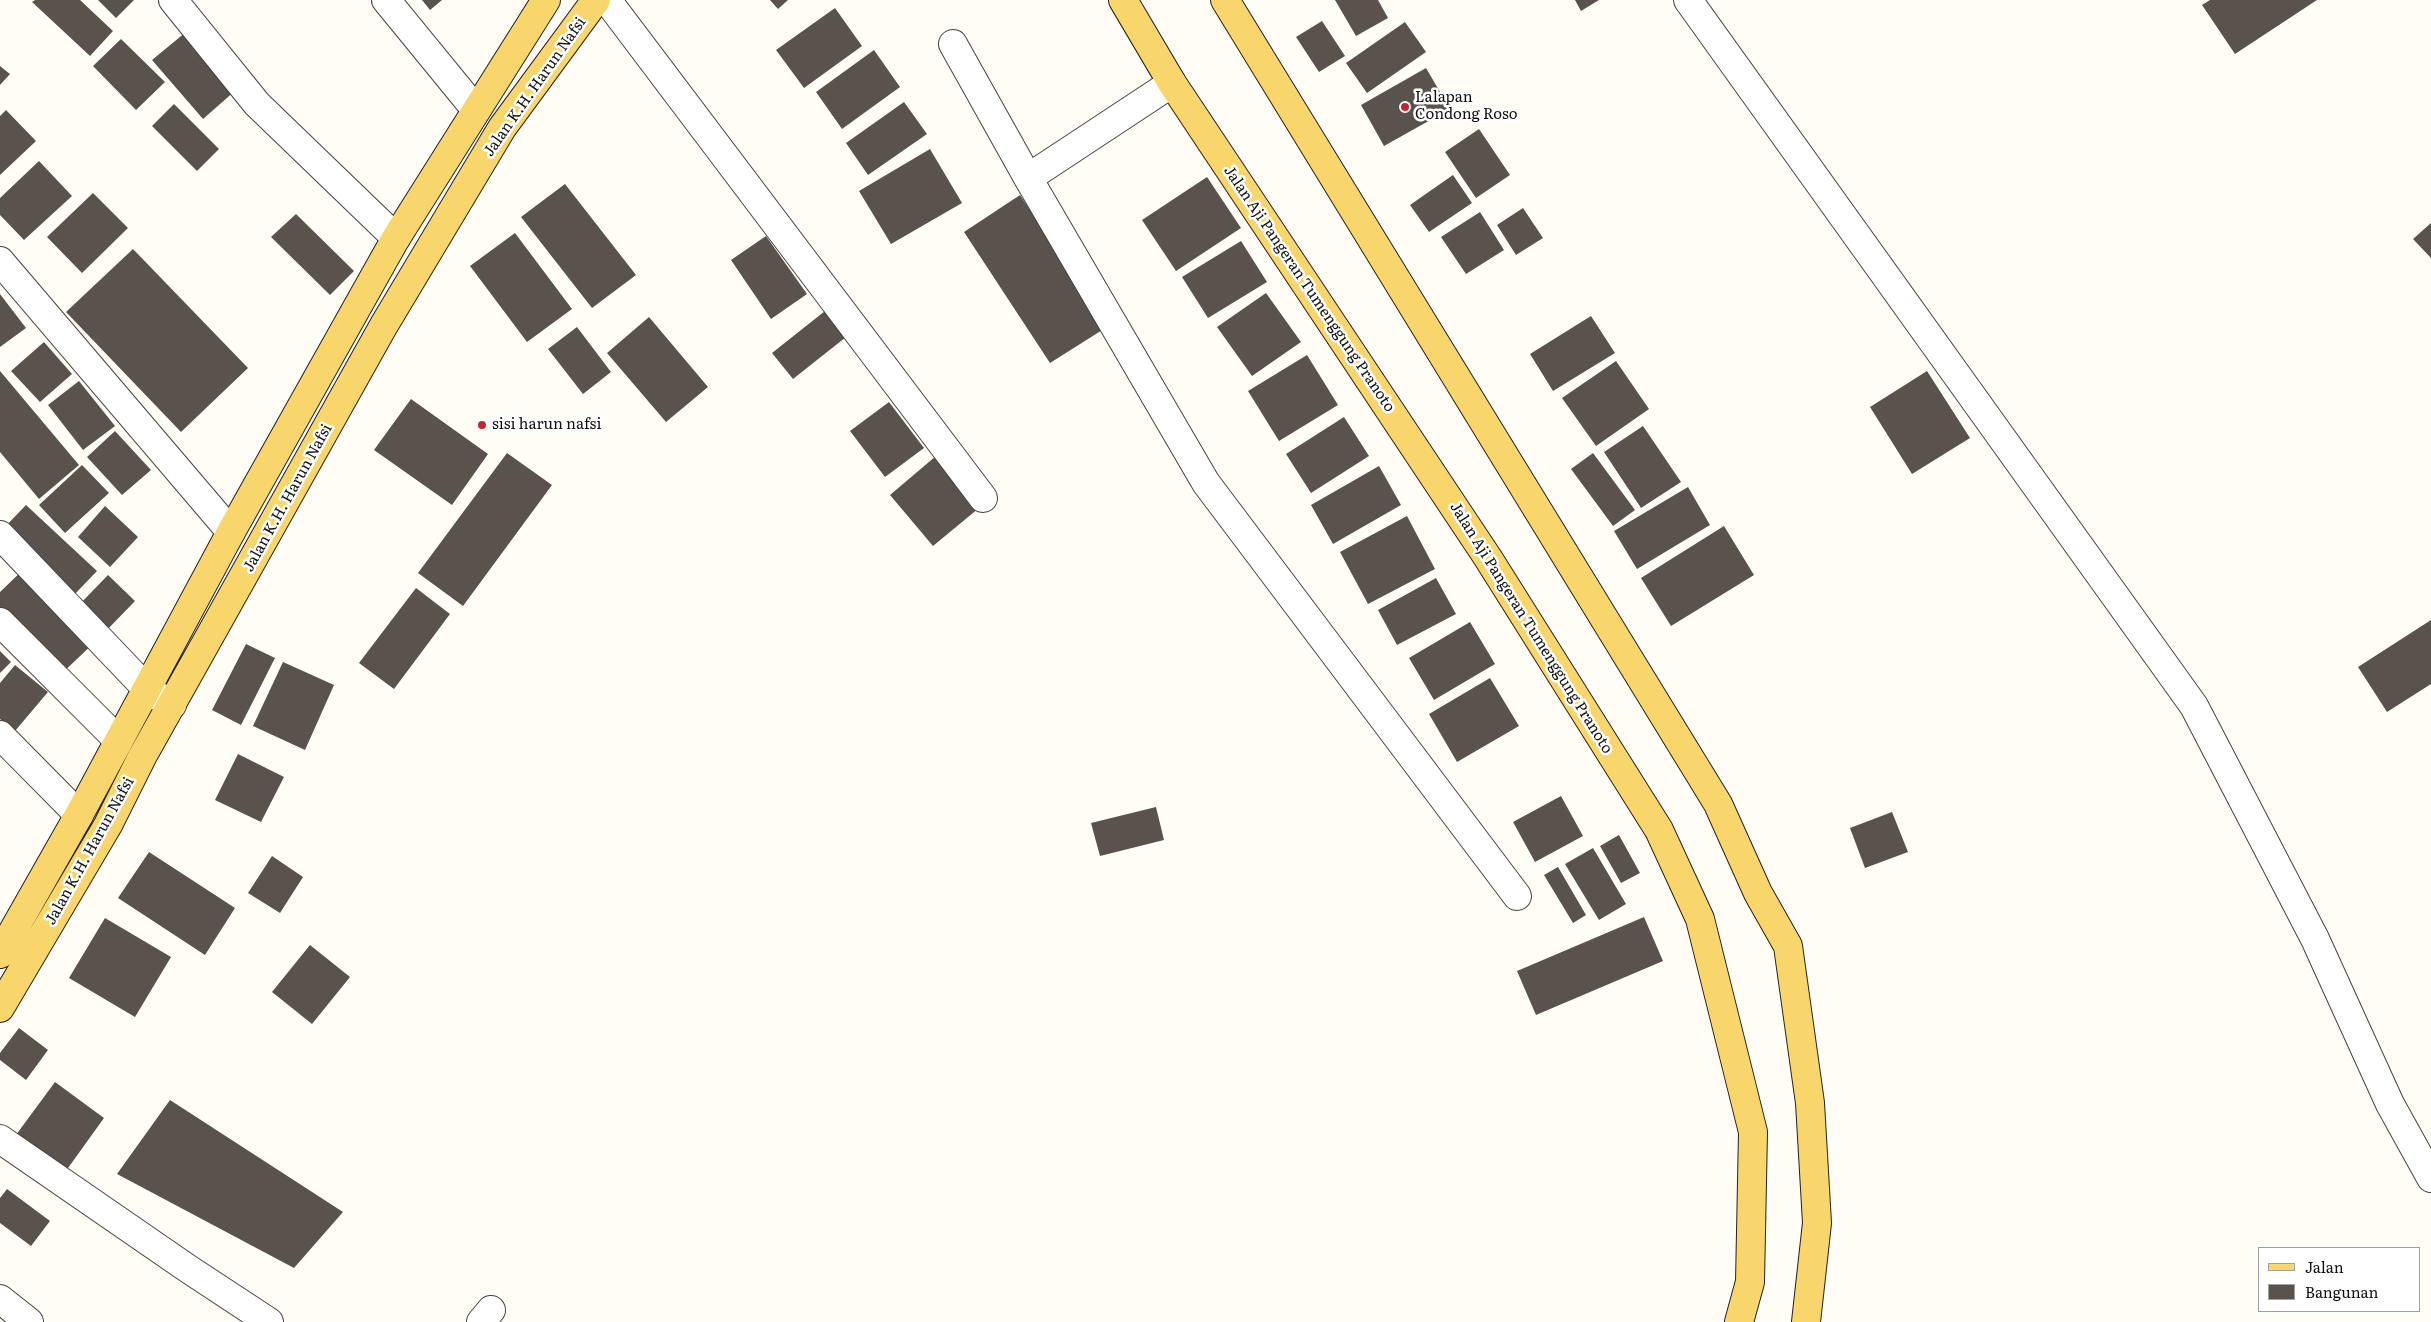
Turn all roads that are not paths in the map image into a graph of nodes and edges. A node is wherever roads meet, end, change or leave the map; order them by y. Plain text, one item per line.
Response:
1 (173, 0) edge
2 (386, 0) edge
3 (546, 0) edge
4 (596, 0) edge
5 (607, 0) edge
6 (1123, 0) edge
7 (1225, 0) edge
8 (1688, 0) edge
9 (953, 44) dead end
10 (1172, 82) junction
11 (476, 110) junction
12 (1028, 178) junction
13 (396, 238) junction
14 (0, 261) edge
15 (983, 498) dead end
16 (231, 532) junction
17 (0, 535) edge
18 (0, 622) edge
19 (147, 689) junction
20 (172, 705) junction
21 (0, 735) edge
22 (118, 740) junction
23 (80, 815) junction
24 (1517, 896) dead end
25 (0, 954) edge
26 (0, 1008) edge
27 (0, 1140) edge
28 (2431, 1178) edge
29 (0, 1299) edge
30 (29, 1322) edge
31 (269, 1322) edge
32 (1739, 1322) edge
33 (1806, 1322) edge

1 - 13 street
2 - 11 street
3 - 11 main road, Jalan K.H. Harun Nafsi
4 - 20 main road, Jalan K.H. Harun Nafsi
5 - 15 street
6 - 10 main road, Jalan Aji Pangeran Tumenggung Pranoto
7 - 33 main road
8 - 28 street
9 - 12 street
10 - 12 street
10 - 32 main road, Jalan Aji Pangeran Tumenggung Pranoto
11 - 13 main road, Jalan K.H. Harun Nafsi
12 - 24 street
13 - 16 main road, Jalan K.H. Harun Nafsi
14 - 16 street
16 - 19 main road, Jalan K.H. Harun Nafsi
17 - 19 street
18 - 22 street
19 - 20 street
19 - 22 main road, Jalan K.H. Harun Nafsi
20 - 26 main road, Jalan K.H. Harun Nafsi
21 - 23 street
22 - 23 main road, Jalan K.H. Harun Nafsi
23 - 25 main road, Jalan K.H. Harun Nafsi
27 - 31 street
29 - 30 street

